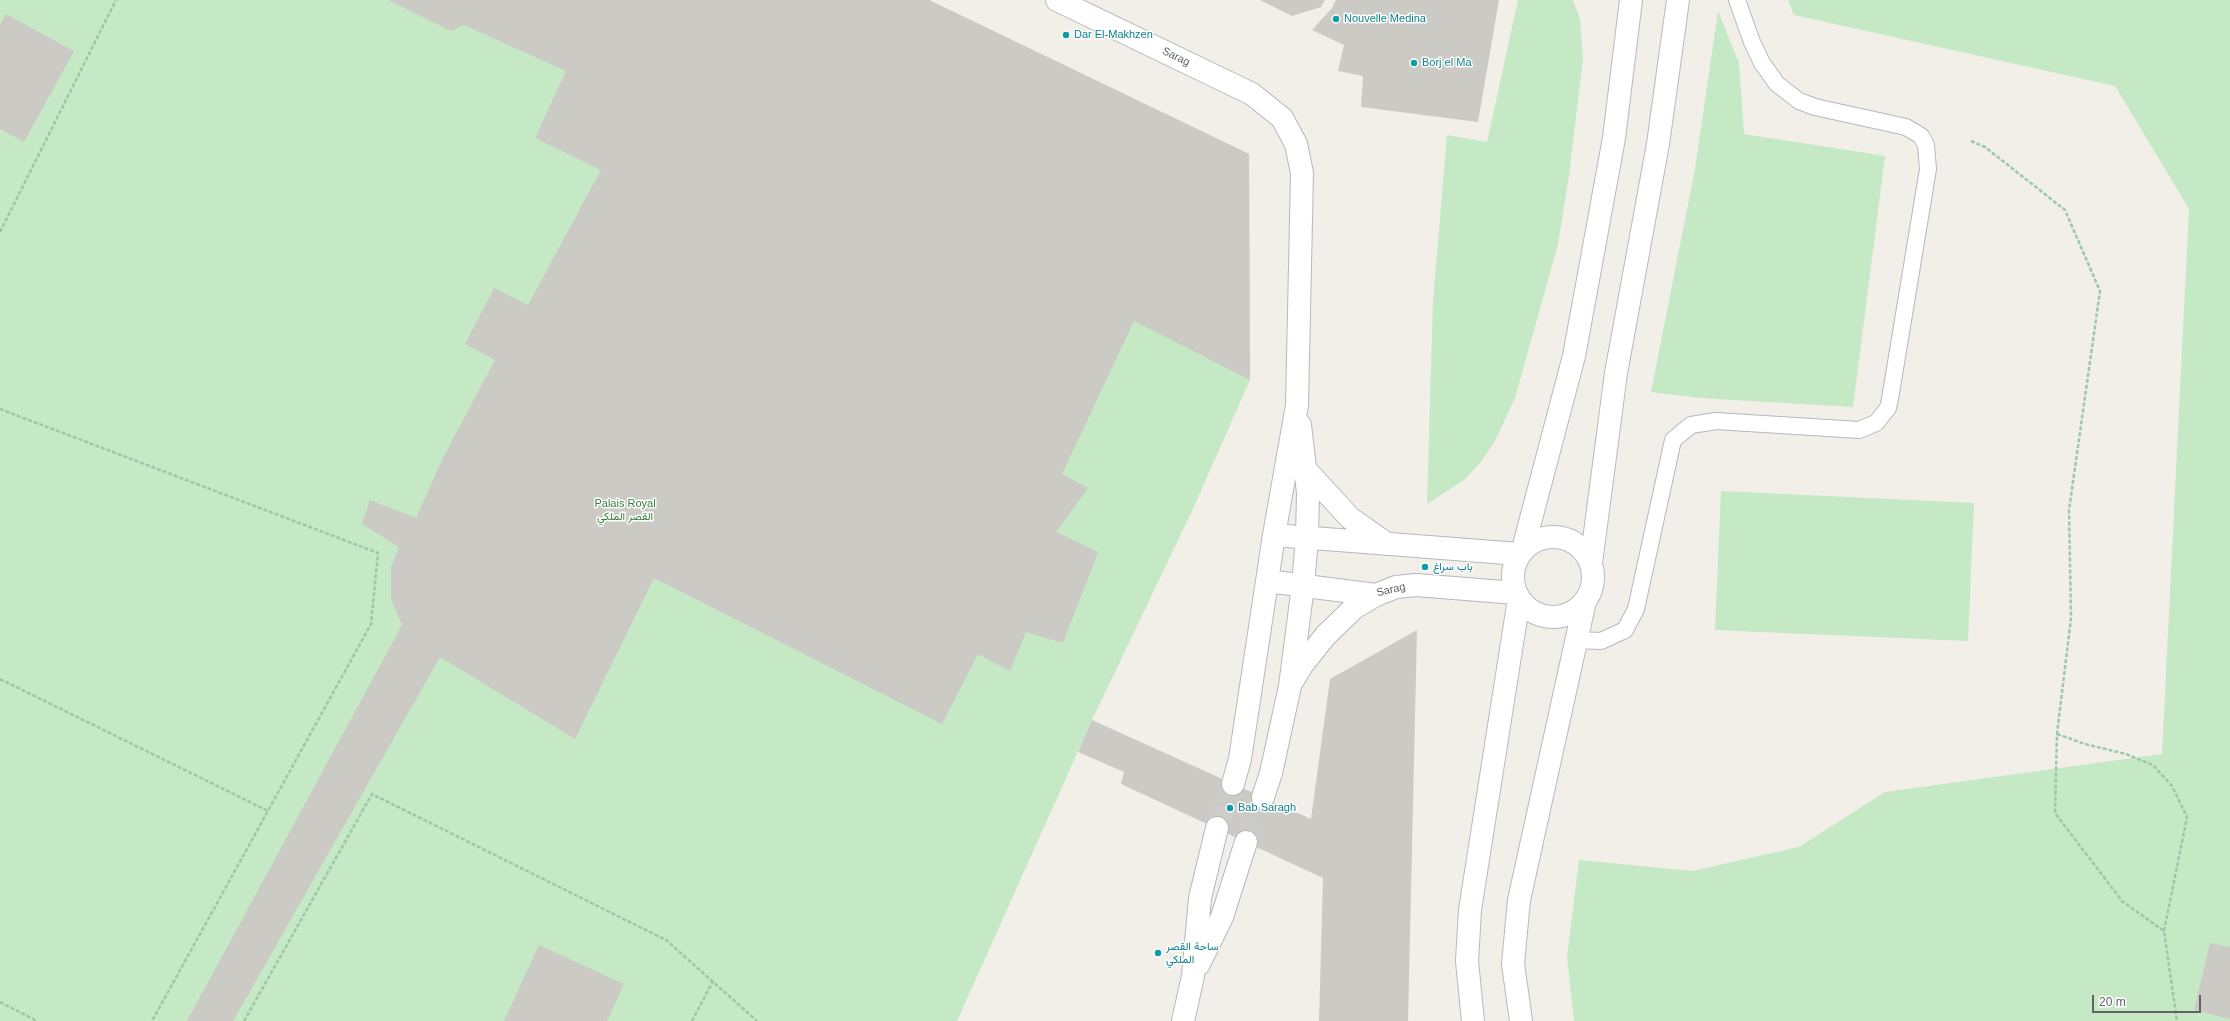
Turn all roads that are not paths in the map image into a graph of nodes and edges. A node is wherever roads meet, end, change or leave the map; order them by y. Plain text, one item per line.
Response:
1 (1058, 0) edge
2 (1631, 0) edge
3 (1678, 0) edge
4 (1737, 0) edge
5 (1297, 405) junction
6 (1306, 470) junction
7 (1274, 535) junction
8 (1307, 538) junction
9 (1387, 544) junction
10 (1521, 552) junction
11 (1591, 563) junction
12 (1267, 581) junction
13 (1303, 586) junction
14 (1376, 595) junction
15 (1518, 596) junction
16 (1585, 601) junction
17 (1576, 640) junction
18 (1290, 686) junction
19 (1234, 784) tunnel mouth
20 (1263, 797) tunnel mouth
21 (1217, 828) tunnel mouth
22 (1246, 842) tunnel mouth
23 (1193, 976) junction
24 (1183, 1021) edge
25 (1472, 1021) edge
26 (1521, 1021) edge

1 - 5 street, Sarag
2 - 10 street
3 - 11 street
4 - 17 lane
5 - 6 street
5 - 7 street
6 - 8 street
6 - 9 street
7 - 8 street
7 - 12 street
8 - 9 street
8 - 13 street
9 - 10 street
10 - 11 street
10 - 15 street
11 - 16 street
12 - 13 street, Sarag
12 - 19 street
13 - 14 street, Sarag
13 - 18 street
14 - 15 street, Sarag
14 - 18 street
15 - 16 street
15 - 25 street
16 - 17 street
17 - 26 street
18 - 20 street
21 - 23 street
22 - 23 street
23 - 24 street

